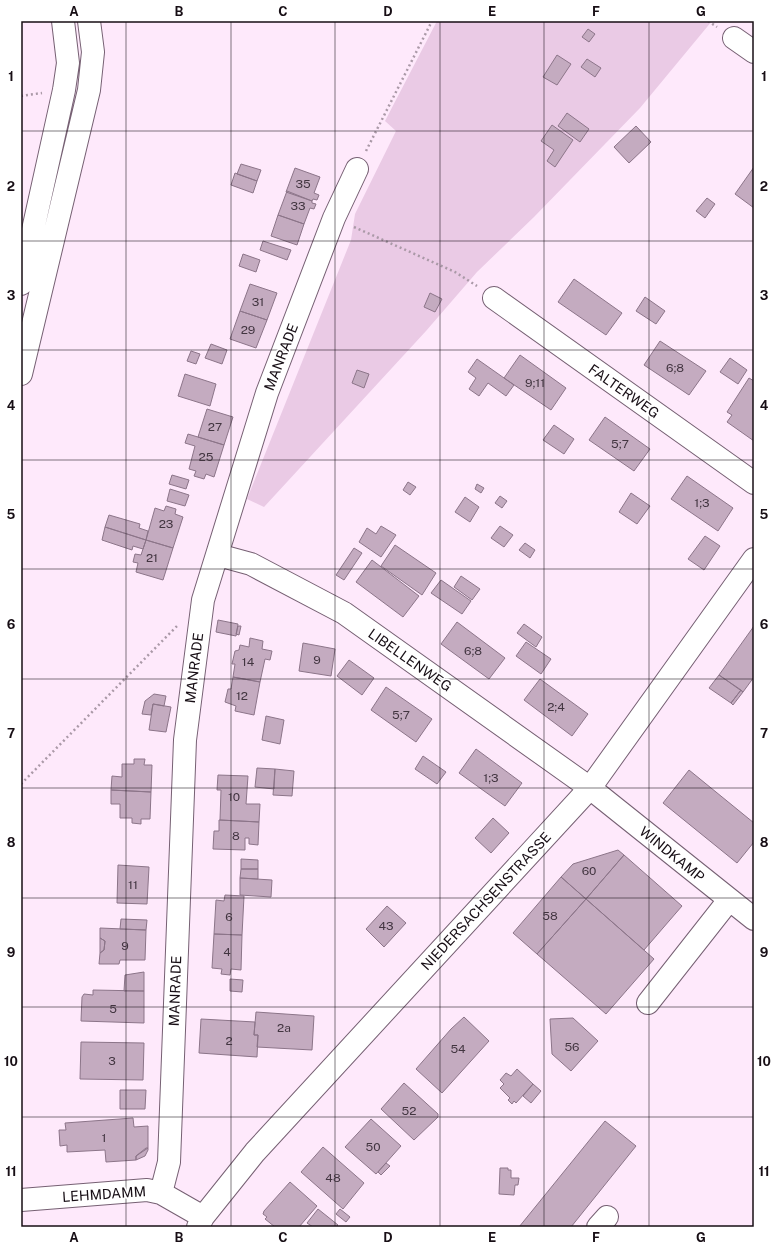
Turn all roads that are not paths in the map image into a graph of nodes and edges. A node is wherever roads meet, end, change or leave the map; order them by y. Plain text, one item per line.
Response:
1 (63, 21) edge
2 (89, 21) edge
3 (734, 38) dead end
4 (754, 52) edge
5 (357, 170) road end
6 (21, 284) edge
7 (494, 298) road end
8 (21, 374) edge
9 (754, 483) edge
10 (218, 554) junction
11 (754, 559) edge
12 (590, 788) junction
13 (745, 908) edge
14 (648, 1003) dead end
15 (161, 1193) junction
16 (21, 1200) edge
17 (201, 1222) edge

1 - 6 street
2 - 8 street
3 - 4 street
5 - 10 street, MANRADE
7 - 9 street, FALTERWEG
10 - 12 street, LIBELLENWEG
10 - 15 street, MANRADE
11 - 12 street, NIEDERSACHSENSTRASSE
12 - 13 street, WINDKAMP
12 - 17 street, NIEDERSACHSENSTRASSE
13 - 14 street
15 - 16 street, LEHMDAMM
15 - 17 street, LEHMDAMM

